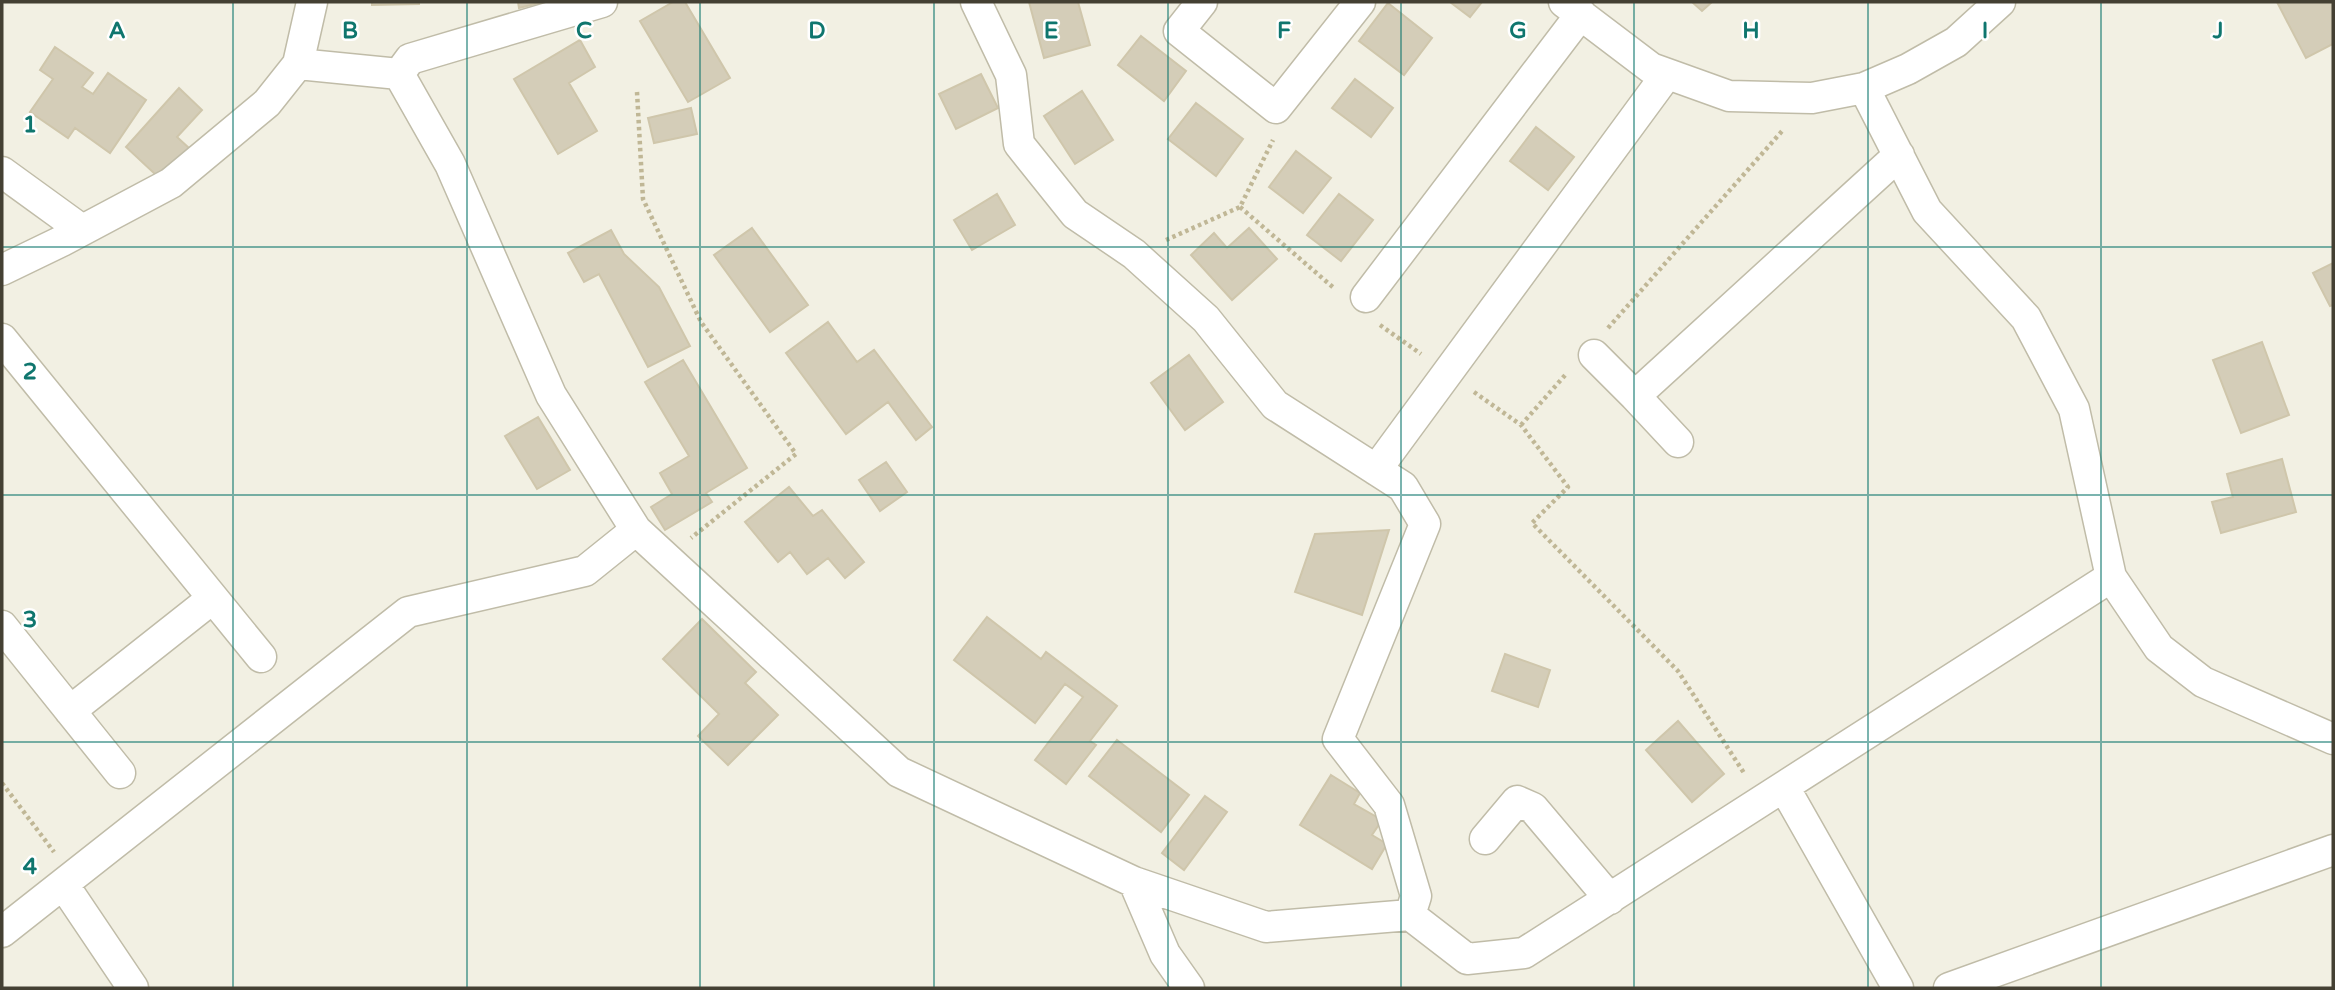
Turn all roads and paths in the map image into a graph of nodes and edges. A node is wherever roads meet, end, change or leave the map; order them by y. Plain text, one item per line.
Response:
1 (312, 2) edge
2 (602, 2) edge
3 (976, 2) edge
4 (1202, 2) edge
5 (1360, 2) edge
6 (2000, 2) edge
7 (1573, 8) edge
8 (298, 64) junction
9 (1667, 74) junction
10 (399, 75) junction
11 (1864, 88) junction
12 (636, 92) dead end
13 (1812, 98) junction
14 (1276, 108) junction
15 (1899, 155) junction
16 (2, 172) edge
17 (1240, 207) junction
18 (82, 230) junction
19 (1134, 254) junction
20 (2, 270) edge
21 (1362, 306) junction
22 (2, 339) edge
23 (1591, 351) junction
24 (1421, 354) dead end
25 (1466, 386) dead end
26 (1635, 396) junction
27 (1521, 425) junction
28 (1678, 442) dead end
29 (1376, 470) junction
30 (636, 530) junction
31 (666, 558) junction
32 (2111, 577) junction
33 (213, 598) junction
34 (2, 626) edge
35 (261, 657) dead end
36 (70, 711) junction
37 (2333, 739) edge
38 (120, 773) dead end
39 (2, 783) edge
40 (1773, 794) junction
41 (1485, 839) dead end
42 (2333, 850) edge
43 (1135, 882) junction
44 (63, 884) junction
45 (1609, 899) junction
46 (1410, 915) junction
47 (2, 932) edge
48 (133, 988) edge
49 (1189, 988) edge
50 (1898, 988) edge
51 (1949, 988) edge

1 - 8 street
2 - 10 street
3 - 19 street
4 - 14 street
5 - 14 street
6 - 11 street
7 - 9 street
7 - 21 street
8 - 10 street
8 - 18 street
9 - 13 street
9 - 29 street
10 - 30 street
11 - 13 street
11 - 15 street
12 - 31 path
13 - 23 path
14 - 17 path
15 - 26 street
15 - 32 street
16 - 18 street
17 - 19 path
17 - 21 path
18 - 20 street
19 - 29 street
21 - 24 path
22 - 33 street
23 - 26 street
23 - 27 path
25 - 27 path
26 - 28 street
27 - 40 path
29 - 46 street
30 - 31 street
30 - 44 street
31 - 43 street
32 - 37 street
32 - 40 street
33 - 35 street
33 - 36 street
34 - 36 street
36 - 38 street
39 - 44 path
40 - 45 street
40 - 50 street
41 - 45 street
42 - 51 street
43 - 46 street
43 - 49 street
44 - 47 street
44 - 48 street
45 - 46 street

